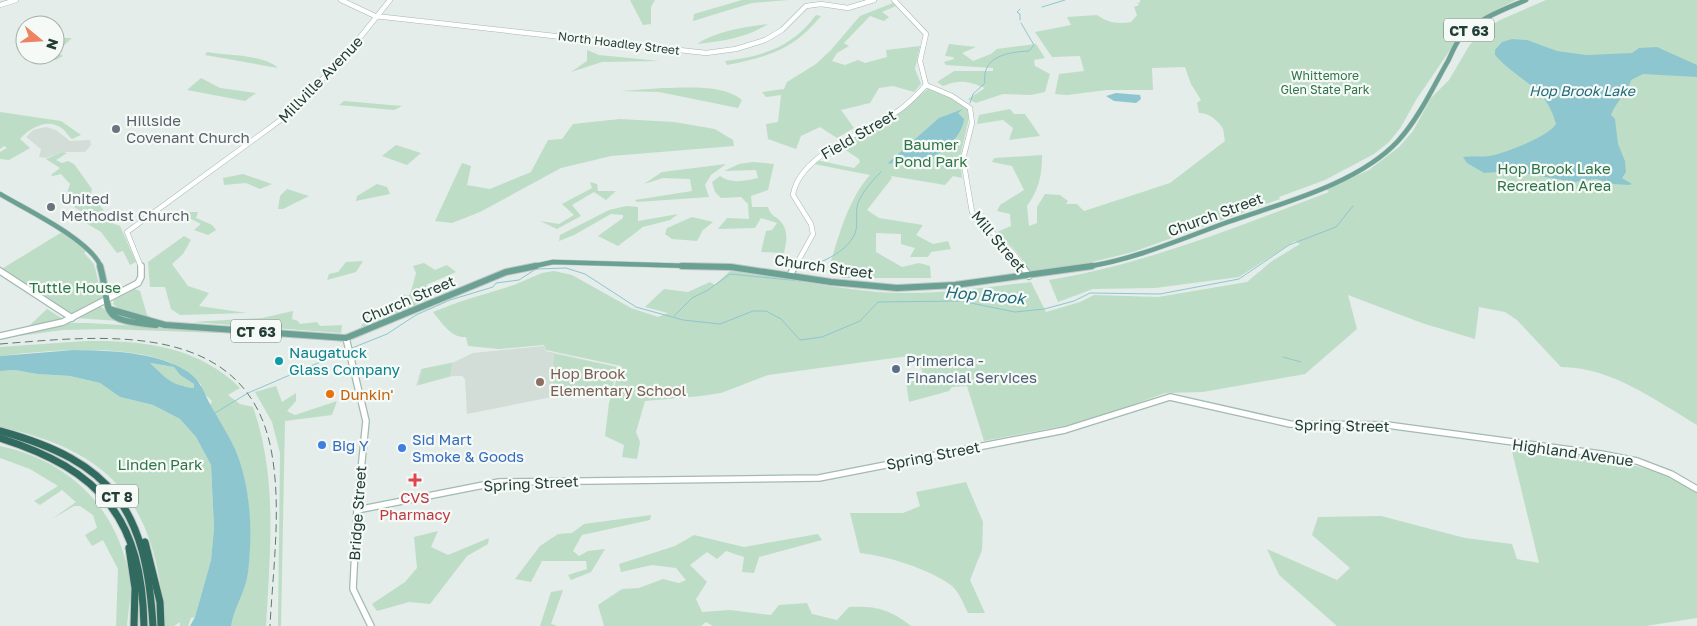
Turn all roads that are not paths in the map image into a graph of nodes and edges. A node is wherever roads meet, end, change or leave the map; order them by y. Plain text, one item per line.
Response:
1 (16, 0) edge
2 (341, 0) edge
3 (390, 0) edge
4 (874, 0) edge
5 (894, 0) edge
6 (1526, 0) edge
7 (0, 5) edge
8 (379, 16) junction
9 (926, 85) junction
10 (0, 194) edge
11 (0, 271) edge
12 (790, 275) junction
13 (1029, 276) junction
14 (104, 302) junction
15 (72, 318) junction
16 (0, 336) edge
17 (346, 338) junction
18 (0, 431) edge
19 (0, 438) edge
20 (1502, 442) joint
21 (1697, 489) edge
22 (357, 510) junction
23 (130, 516) junction
24 (124, 525) junction
25 (134, 626) edge
26 (144, 626) edge
27 (152, 626) edge
28 (161, 626) edge
29 (371, 626) edge

1 - 7 street
2 - 8 street, North Hoadley Street
3 - 8 street, Millville Avenue
4 - 8 street, North Hoadley Street
5 - 9 street
6 - 13 main road, Church Street / CT 63
8 - 14 street, Millville Avenue
9 - 12 street, Field Street
9 - 13 street, Mill Street
10 - 14 main road
11 - 15 street
12 - 13 main road, Church Street / CT 63
12 - 17 main road, Church Street / CT 63
14 - 15 street, Millville Avenue
14 - 17 main road, Church Street / CT 63
15 - 16 street, Millville Avenue
17 - 22 street, Bridge Street
18 - 23 highway, CT 8
19 - 24 highway, CT 8
20 - 21 street, Highland Avenue
20 - 22 street, Spring Street
22 - 29 street, Bridge Street
23 - 27 highway, CT 8
23 - 28 highway
24 - 25 highway
24 - 26 highway, CT 8

